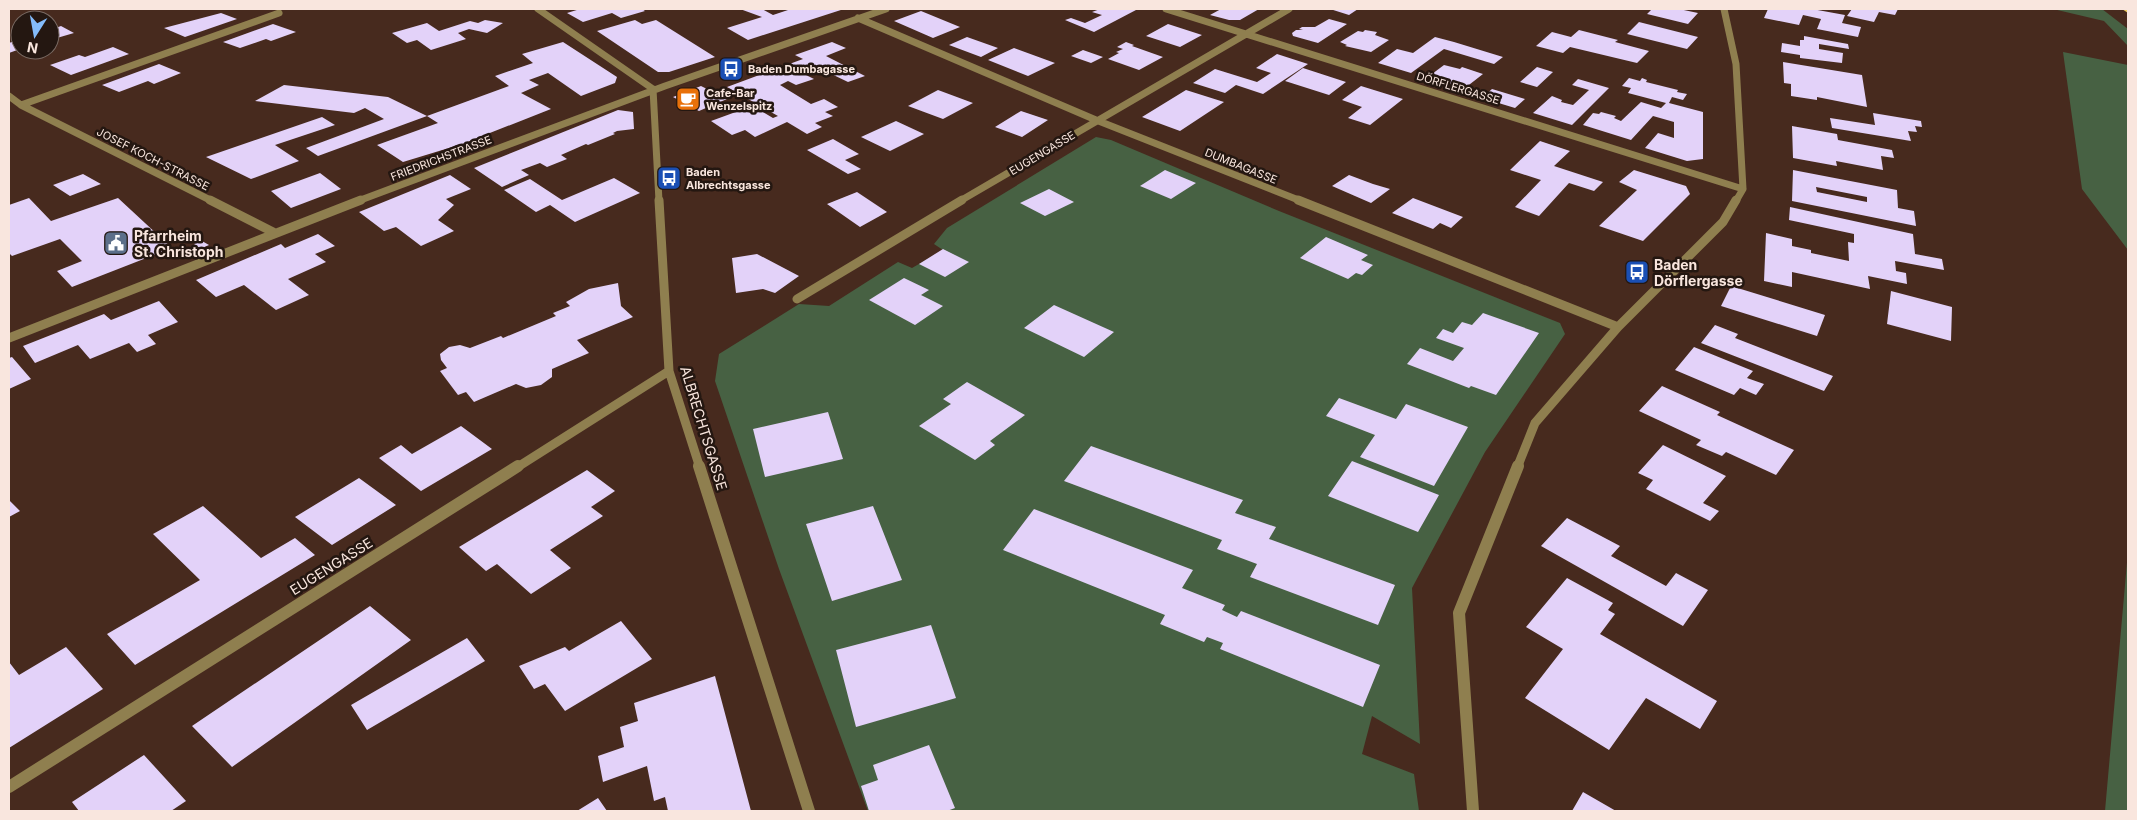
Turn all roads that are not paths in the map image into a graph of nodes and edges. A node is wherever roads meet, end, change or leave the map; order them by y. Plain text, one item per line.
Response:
1 (538, 9) edge
2 (886, 9) edge
3 (1166, 9) edge
4 (1289, 9) edge
5 (1724, 9) edge
6 (279, 13) dead end
7 (858, 18) junction
8 (1247, 34) junction
9 (653, 89) junction
10 (9, 96) edge
11 (21, 105) junction
12 (1096, 120) junction
13 (1743, 189) junction
14 (275, 233) junction
15 (797, 299) dead end
16 (1618, 327) junction
17 (9, 338) edge
18 (669, 371) junction
19 (9, 787) edge
20 (809, 811) edge
21 (1473, 811) edge

1 - 9 street
2 - 7 street, FRIEDRICHSTRASSE
3 - 8 street, DÖRFLERGASSE
4 - 8 street, EUGENGASSE
5 - 13 street
6 - 11 street
7 - 9 street, FRIEDRICHSTRASSE
7 - 12 street, DUMBAGASSE
8 - 12 street, EUGENGASSE
8 - 13 street, DÖRFLERGASSE
9 - 14 street, FRIEDRICHSTRASSE
9 - 18 street, ALBRECHTSGASSE
10 - 11 street, JOSEF KOCH-STRASSE
11 - 14 street, JOSEF KOCH-STRASSE
12 - 15 street, EUGENGASSE
12 - 16 street, DUMBAGASSE
13 - 16 street
14 - 17 street, FRIEDRICHSTRASSE
16 - 21 street
18 - 19 street, EUGENGASSE
18 - 20 street, ALBRECHTSGASSE

